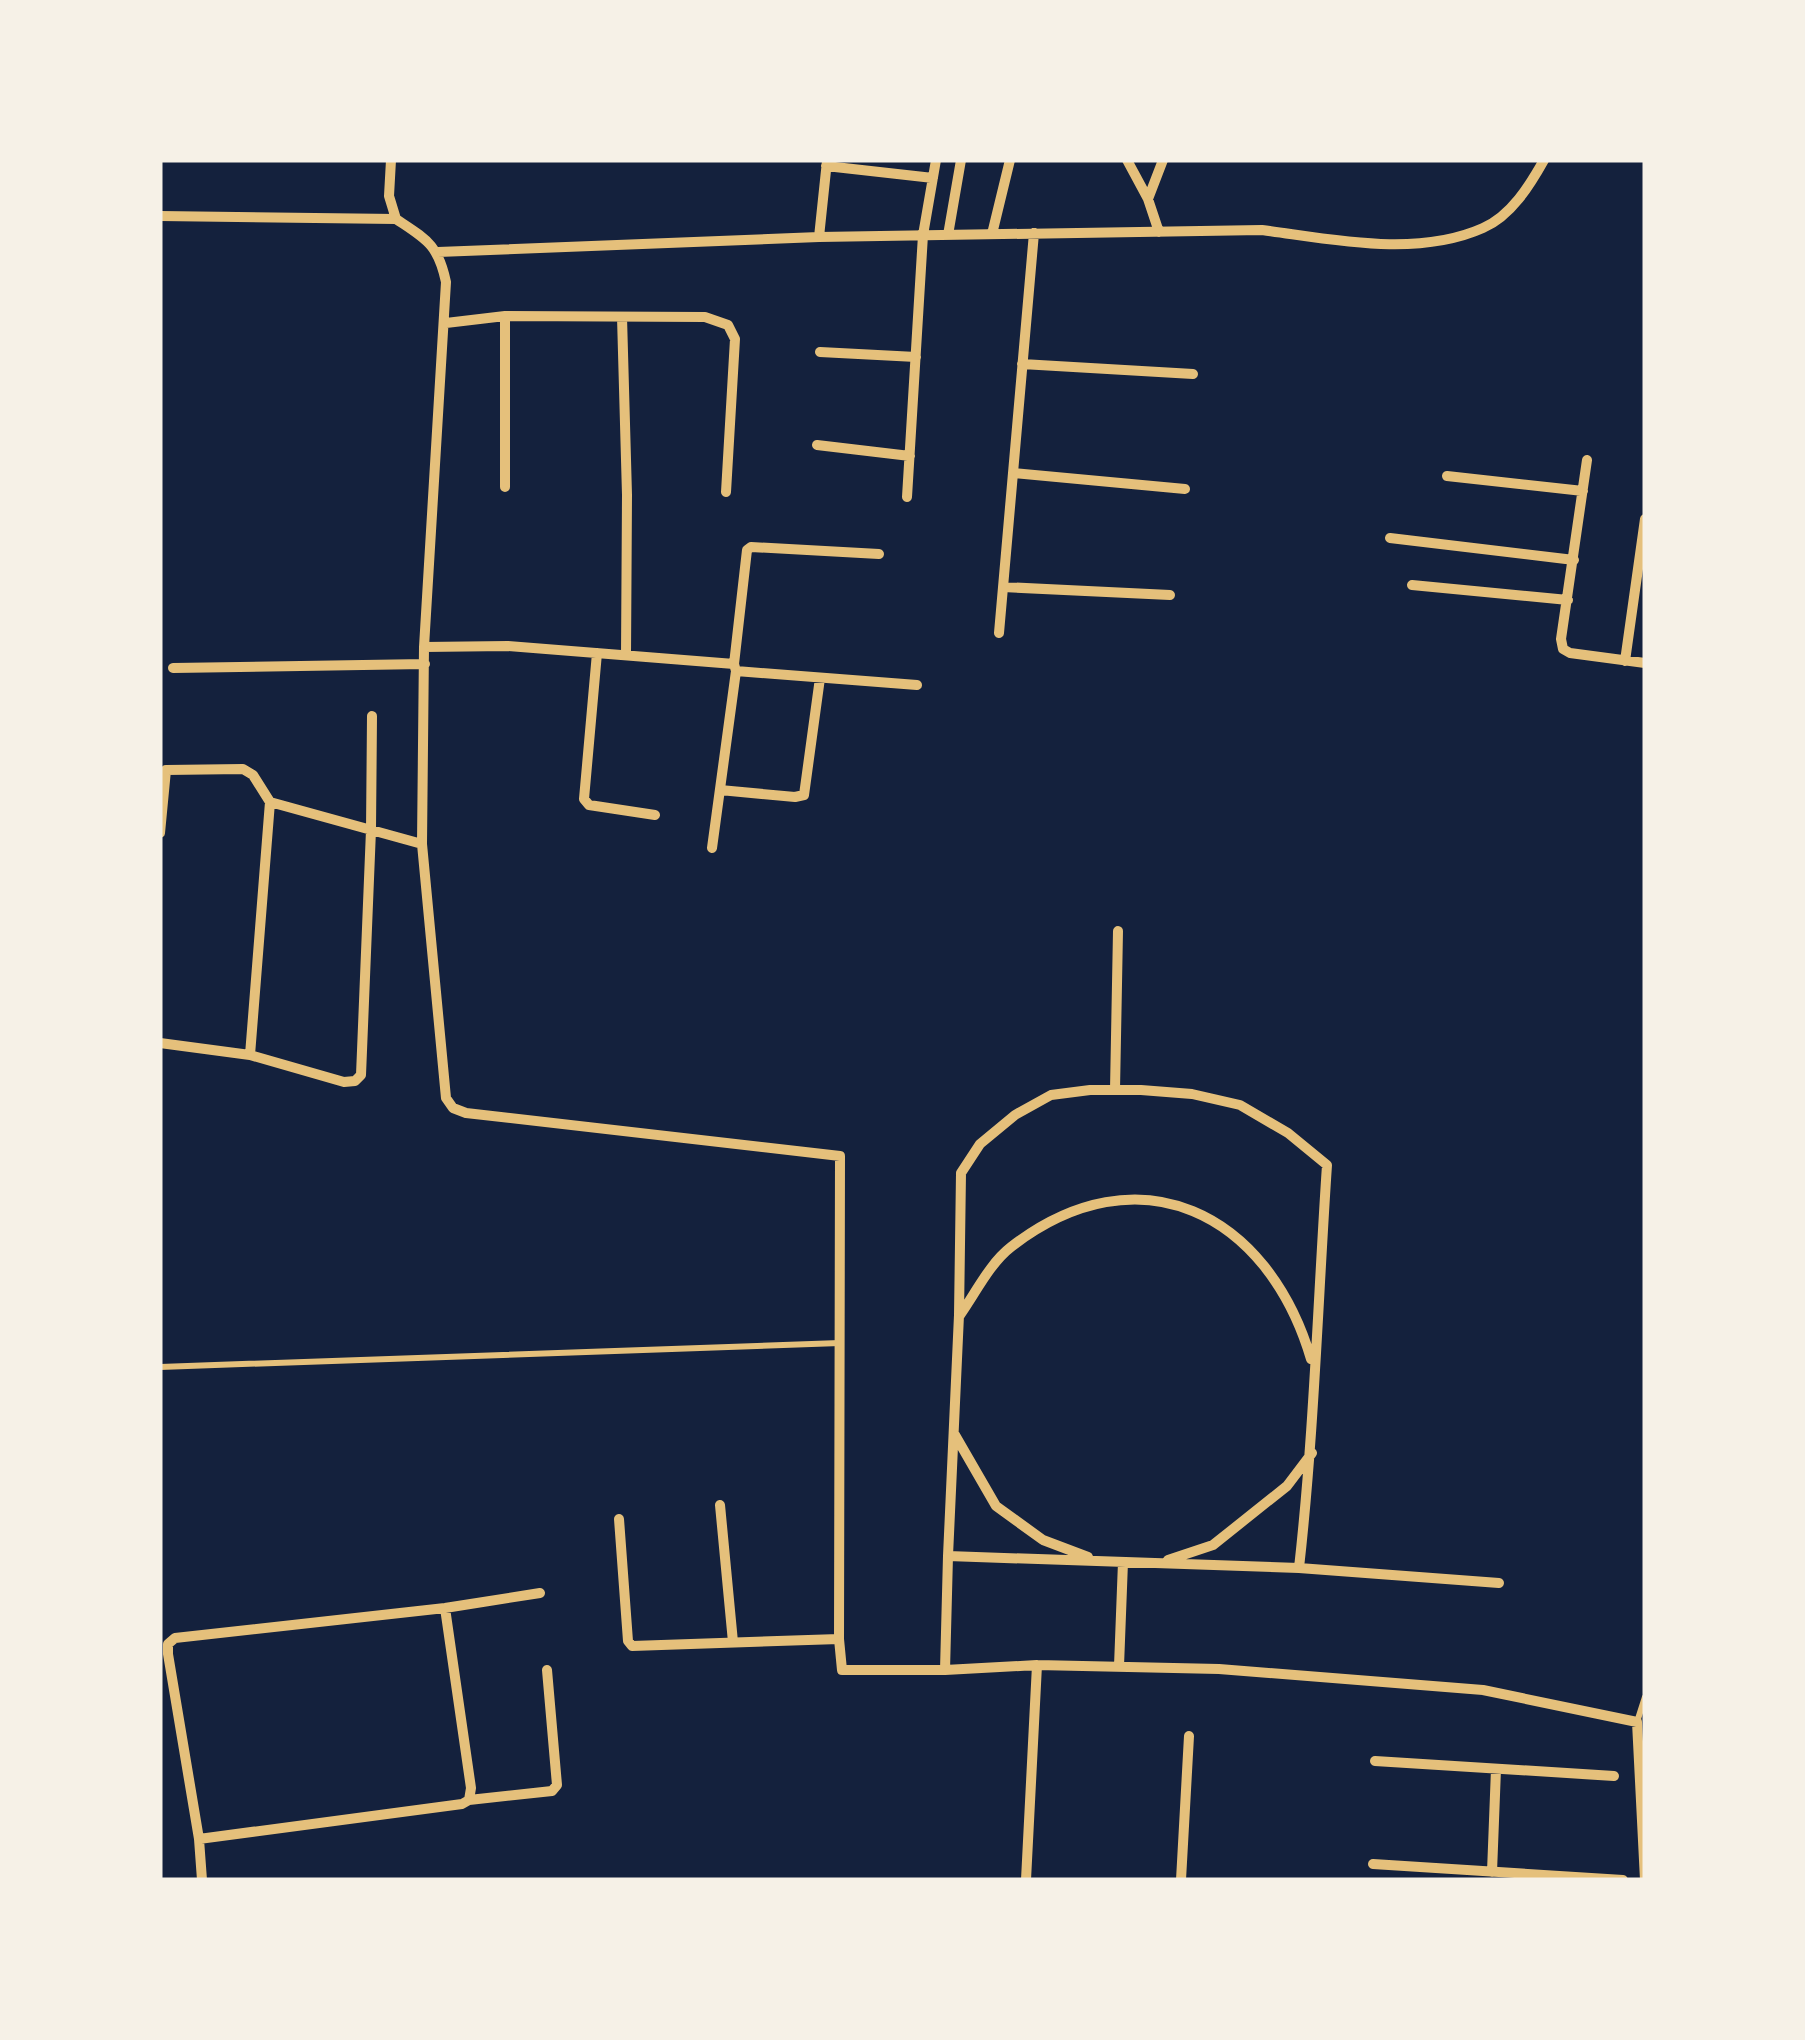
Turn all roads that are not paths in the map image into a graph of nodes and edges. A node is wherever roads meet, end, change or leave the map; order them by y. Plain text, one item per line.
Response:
1 (391, 160) edge
2 (936, 160) edge
3 (961, 160) edge
4 (1010, 160) edge
5 (1127, 160) edge
6 (1164, 160) edge
7 (1544, 160) edge
8 (827, 163) edge
9 (933, 178) junction
10 (1148, 198) junction
11 (160, 216) edge
12 (396, 219) junction
13 (1160, 232) junction
14 (992, 234) junction
15 (1034, 234) junction
16 (923, 235) junction
17 (948, 235) junction
18 (818, 236) junction
19 (438, 252) junction
20 (504, 316) junction
21 (622, 317) junction
22 (446, 323) junction
23 (820, 352) dead end
24 (916, 357) junction
25 (1022, 364) junction
26 (1193, 374) dead end
27 (817, 445) dead end
28 (910, 456) junction
29 (1588, 460) dead end
30 (1013, 473) junction
31 (1447, 476) dead end
32 (505, 487) dead end
33 (1185, 488) dead end
34 (1583, 491) junction
35 (726, 492) dead end
36 (906, 497) dead end
37 (1645, 519) edge
38 (1390, 538) dead end
39 (879, 554) dead end
40 (1574, 560) junction
41 (1412, 584) dead end
42 (1003, 587) junction
43 (1170, 596) dead end
44 (1568, 600) junction
45 (998, 633) dead end
46 (424, 647) junction
47 (597, 653) junction
48 (626, 655) junction
49 (1625, 661) junction
50 (1645, 663) edge
51 (424, 664) junction
52 (173, 668) dead end
53 (735, 668) junction
54 (820, 678) junction
55 (917, 685) dead end
56 (372, 716) dead end
57 (720, 790) junction
58 (270, 802) junction
59 (655, 815) dead end
60 (371, 830) junction
61 (160, 833) edge
62 (422, 844) junction
63 (712, 848) dead end
64 (1118, 931) dead end
65 (160, 1043) edge
66 (250, 1055) junction
67 (1115, 1090) junction
68 (959, 1316) junction
69 (841, 1343) junction
70 (160, 1368) edge
71 (1314, 1369) junction
72 (954, 1434) junction
73 (1312, 1452) junction
74 (720, 1505) dead end
75 (619, 1519) dead end
76 (948, 1556) junction
77 (1098, 1561) junction
78 (1123, 1562) junction
79 (1158, 1563) junction
80 (1299, 1568) junction
81 (1499, 1582) dead end
82 (540, 1593) dead end
83 (445, 1608) junction
84 (839, 1638) junction
85 (733, 1642) junction
86 (1037, 1665) junction
87 (1119, 1666) junction
88 (548, 1670) dead end
89 (945, 1670) junction
90 (1645, 1696) edge
91 (1637, 1722) junction
92 (1189, 1736) dead end
93 (1375, 1760) dead end
94 (1496, 1769) junction
95 (1614, 1776) dead end
96 (469, 1800) junction
97 (1644, 1834) edge
98 (199, 1838) junction
99 (1374, 1864) dead end
100 (1492, 1872) junction
101 (1454, 1875) edge
102 (202, 1880) edge
103 (1026, 1880) edge
104 (1181, 1880) edge
105 (1623, 1880) edge
106 (1645, 1880) edge

1 - 12 street
2 - 9 street
3 - 17 street
4 - 14 street
5 - 10 street
6 - 10 street
7 - 13 street
8 - 9 street
8 - 18 street
9 - 16 street
10 - 13 street
11 - 12 street
12 - 19 street
13 - 15 street
14 - 15 street
14 - 17 street
15 - 25 street
16 - 17 street
16 - 18 street
16 - 24 street
18 - 19 street
19 - 22 street
20 - 21 street
20 - 22 street
20 - 32 street
21 - 35 street
21 - 48 street
22 - 46 street
23 - 24 street
24 - 28 street
25 - 26 street
25 - 30 street
27 - 28 street
28 - 36 street
29 - 34 street
30 - 33 street
30 - 42 street
31 - 34 street
34 - 40 street
37 - 49 street
38 - 40 street
39 - 53 street
40 - 44 street
41 - 44 street
42 - 43 street
42 - 45 street
44 - 49 street
46 - 47 street
46 - 51 street
47 - 48 street
47 - 59 street
48 - 53 street
49 - 50 street
51 - 52 street
51 - 62 street
53 - 54 street
53 - 57 street
54 - 55 street
54 - 57 street
56 - 60 street
57 - 63 street
58 - 60 street
58 - 61 street
58 - 66 street
60 - 62 street
60 - 66 street
62 - 69 street
64 - 67 street
65 - 66 street
67 - 68 street
67 - 71 street
68 - 71 street
68 - 72 street
69 - 70 lane
69 - 84 street
71 - 73 street
72 - 76 street
72 - 77 street
73 - 79 street
73 - 80 street
74 - 85 street
75 - 85 street
76 - 77 street
76 - 89 street
77 - 78 street
78 - 79 street
78 - 87 street
79 - 80 street
80 - 81 street
82 - 83 street
83 - 96 street
83 - 98 street
84 - 85 street
84 - 89 street
86 - 87 street
86 - 89 street
86 - 103 street
87 - 91 street
88 - 96 street
90 - 91 lane
91 - 97 street
92 - 104 street
93 - 94 street
94 - 95 street
94 - 100 street
96 - 98 street
97 - 106 street
98 - 102 street
99 - 101 street
100 - 101 street
100 - 105 street

